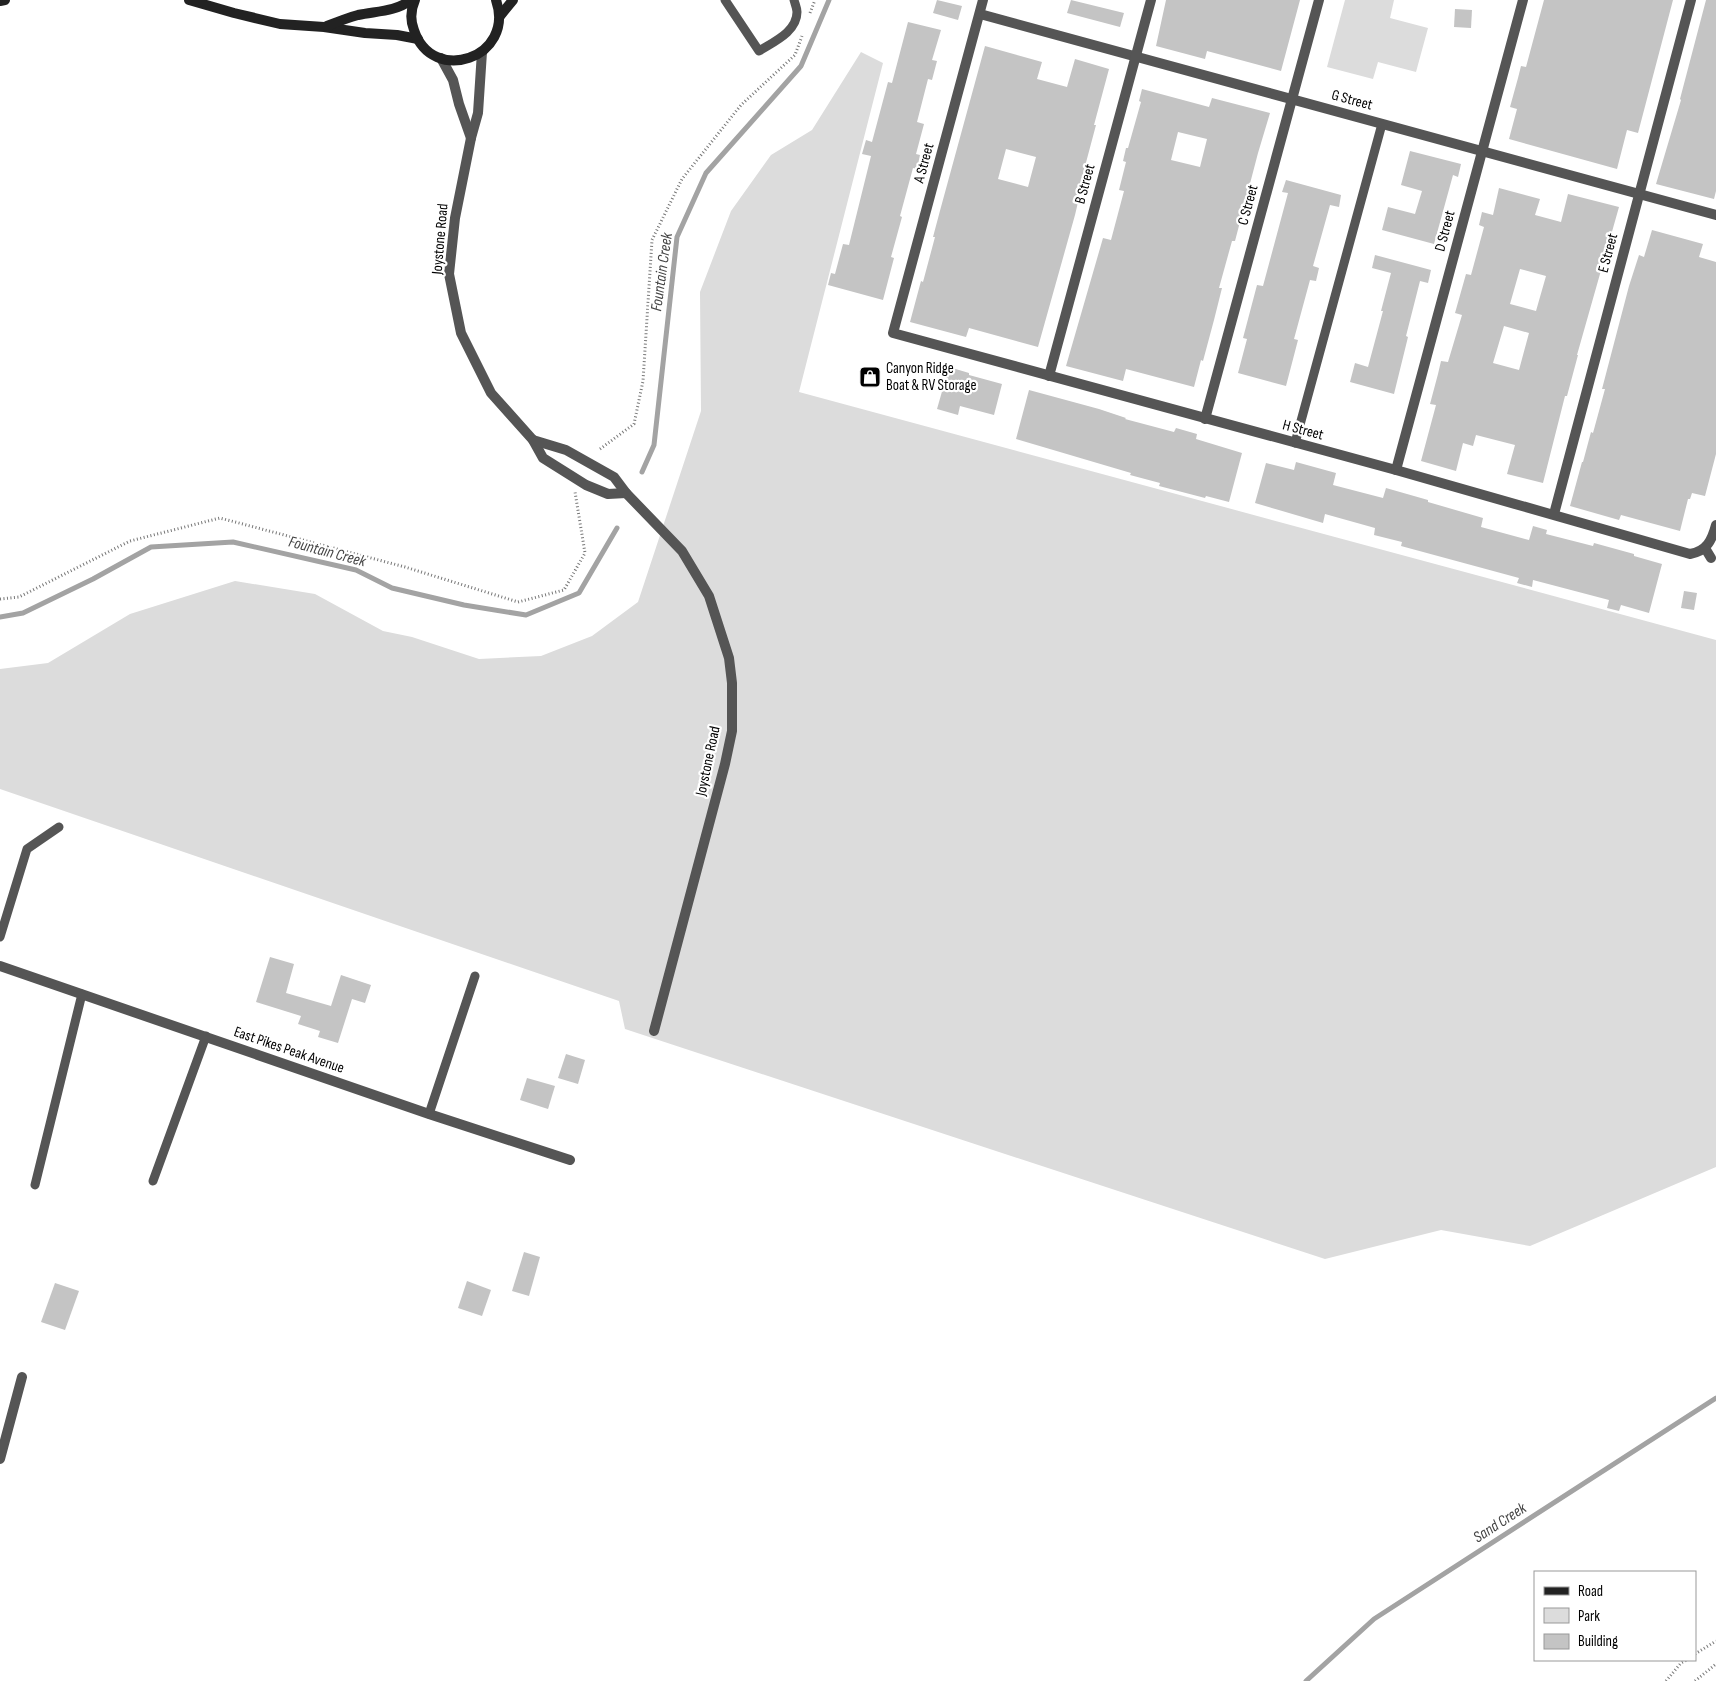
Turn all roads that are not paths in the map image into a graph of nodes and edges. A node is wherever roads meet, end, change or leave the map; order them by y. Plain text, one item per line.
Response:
1 (5, 0) edge
2 (189, 0) edge
3 (413, 0) edge
4 (496, 0) edge
5 (513, 0) edge
6 (725, 0) edge
7 (794, 0) edge
8 (984, 0) edge
9 (1150, 0) edge
10 (1319, 0) edge
11 (1523, 0) edge
12 (1691, 0) edge
13 (0, 1) edge
14 (980, 14) junction
15 (500, 16) junction
16 (324, 27) junction
17 (418, 40) junction
18 (482, 52) junction
19 (1135, 56) junction
20 (441, 58) junction
21 (1292, 99) junction
22 (1382, 124) junction
23 (471, 138) junction
24 (1483, 152) junction
25 (1639, 194) junction
26 (1716, 215) edge
27 (892, 333) joint
28 (1049, 376) junction
29 (1205, 419) junction
30 (533, 440) junction
31 (1296, 443) junction
32 (1396, 470) junction
33 (626, 493) junction
34 (1554, 514) junction
35 (1716, 525) edge
36 (1705, 548) junction
37 (1710, 558) dead end
38 (59, 827) dead end
39 (0, 937) edge
40 (0, 966) edge
41 (475, 976) dead end
42 (82, 994) junction
43 (654, 1031) dead end
44 (206, 1036) junction
45 (429, 1114) junction
46 (570, 1160) dead end
47 (153, 1181) dead end
48 (35, 1185) dead end
49 (22, 1377) dead end
50 (0, 1458) edge

1 - 13 main road
2 - 16 main road
3 - 16 main road
3 - 17 main road
4 - 15 main road
5 - 15 main road
6 - 7 lane
8 - 14 street, A Street
9 - 19 street, B Street
10 - 21 street, C Street
11 - 24 street, D Street
12 - 25 street, E Street
14 - 19 street, G Street
14 - 27 street, A Street
15 - 18 main road
16 - 17 main road
17 - 20 main road
18 - 20 main road
18 - 23 street, Joystone Road
19 - 21 street, G Street
19 - 28 street, B Street
20 - 23 street
21 - 22 street, G Street
21 - 29 street, C Street
22 - 24 street, G Street
22 - 31 lane
23 - 30 street, Joystone Road
24 - 25 street, G Street
24 - 32 street, D Street
25 - 26 street, G Street
25 - 34 street, E Street
27 - 28 street, H Street
28 - 29 street, H Street
29 - 31 street, H Street
30 - 33 street, Joystone Road
30 - 33 street, Joystone Road
31 - 32 street, H Street
32 - 34 street, H Street
33 - 43 street, Joystone Road
34 - 36 street, H Street
35 - 36 street
36 - 37 street
38 - 39 lane
40 - 42 street, East Pikes Peak Avenue
41 - 45 lane
42 - 44 street, East Pikes Peak Avenue
42 - 48 lane
44 - 45 street, East Pikes Peak Avenue
44 - 47 lane
45 - 46 street, East Pikes Peak Avenue
49 - 50 street

